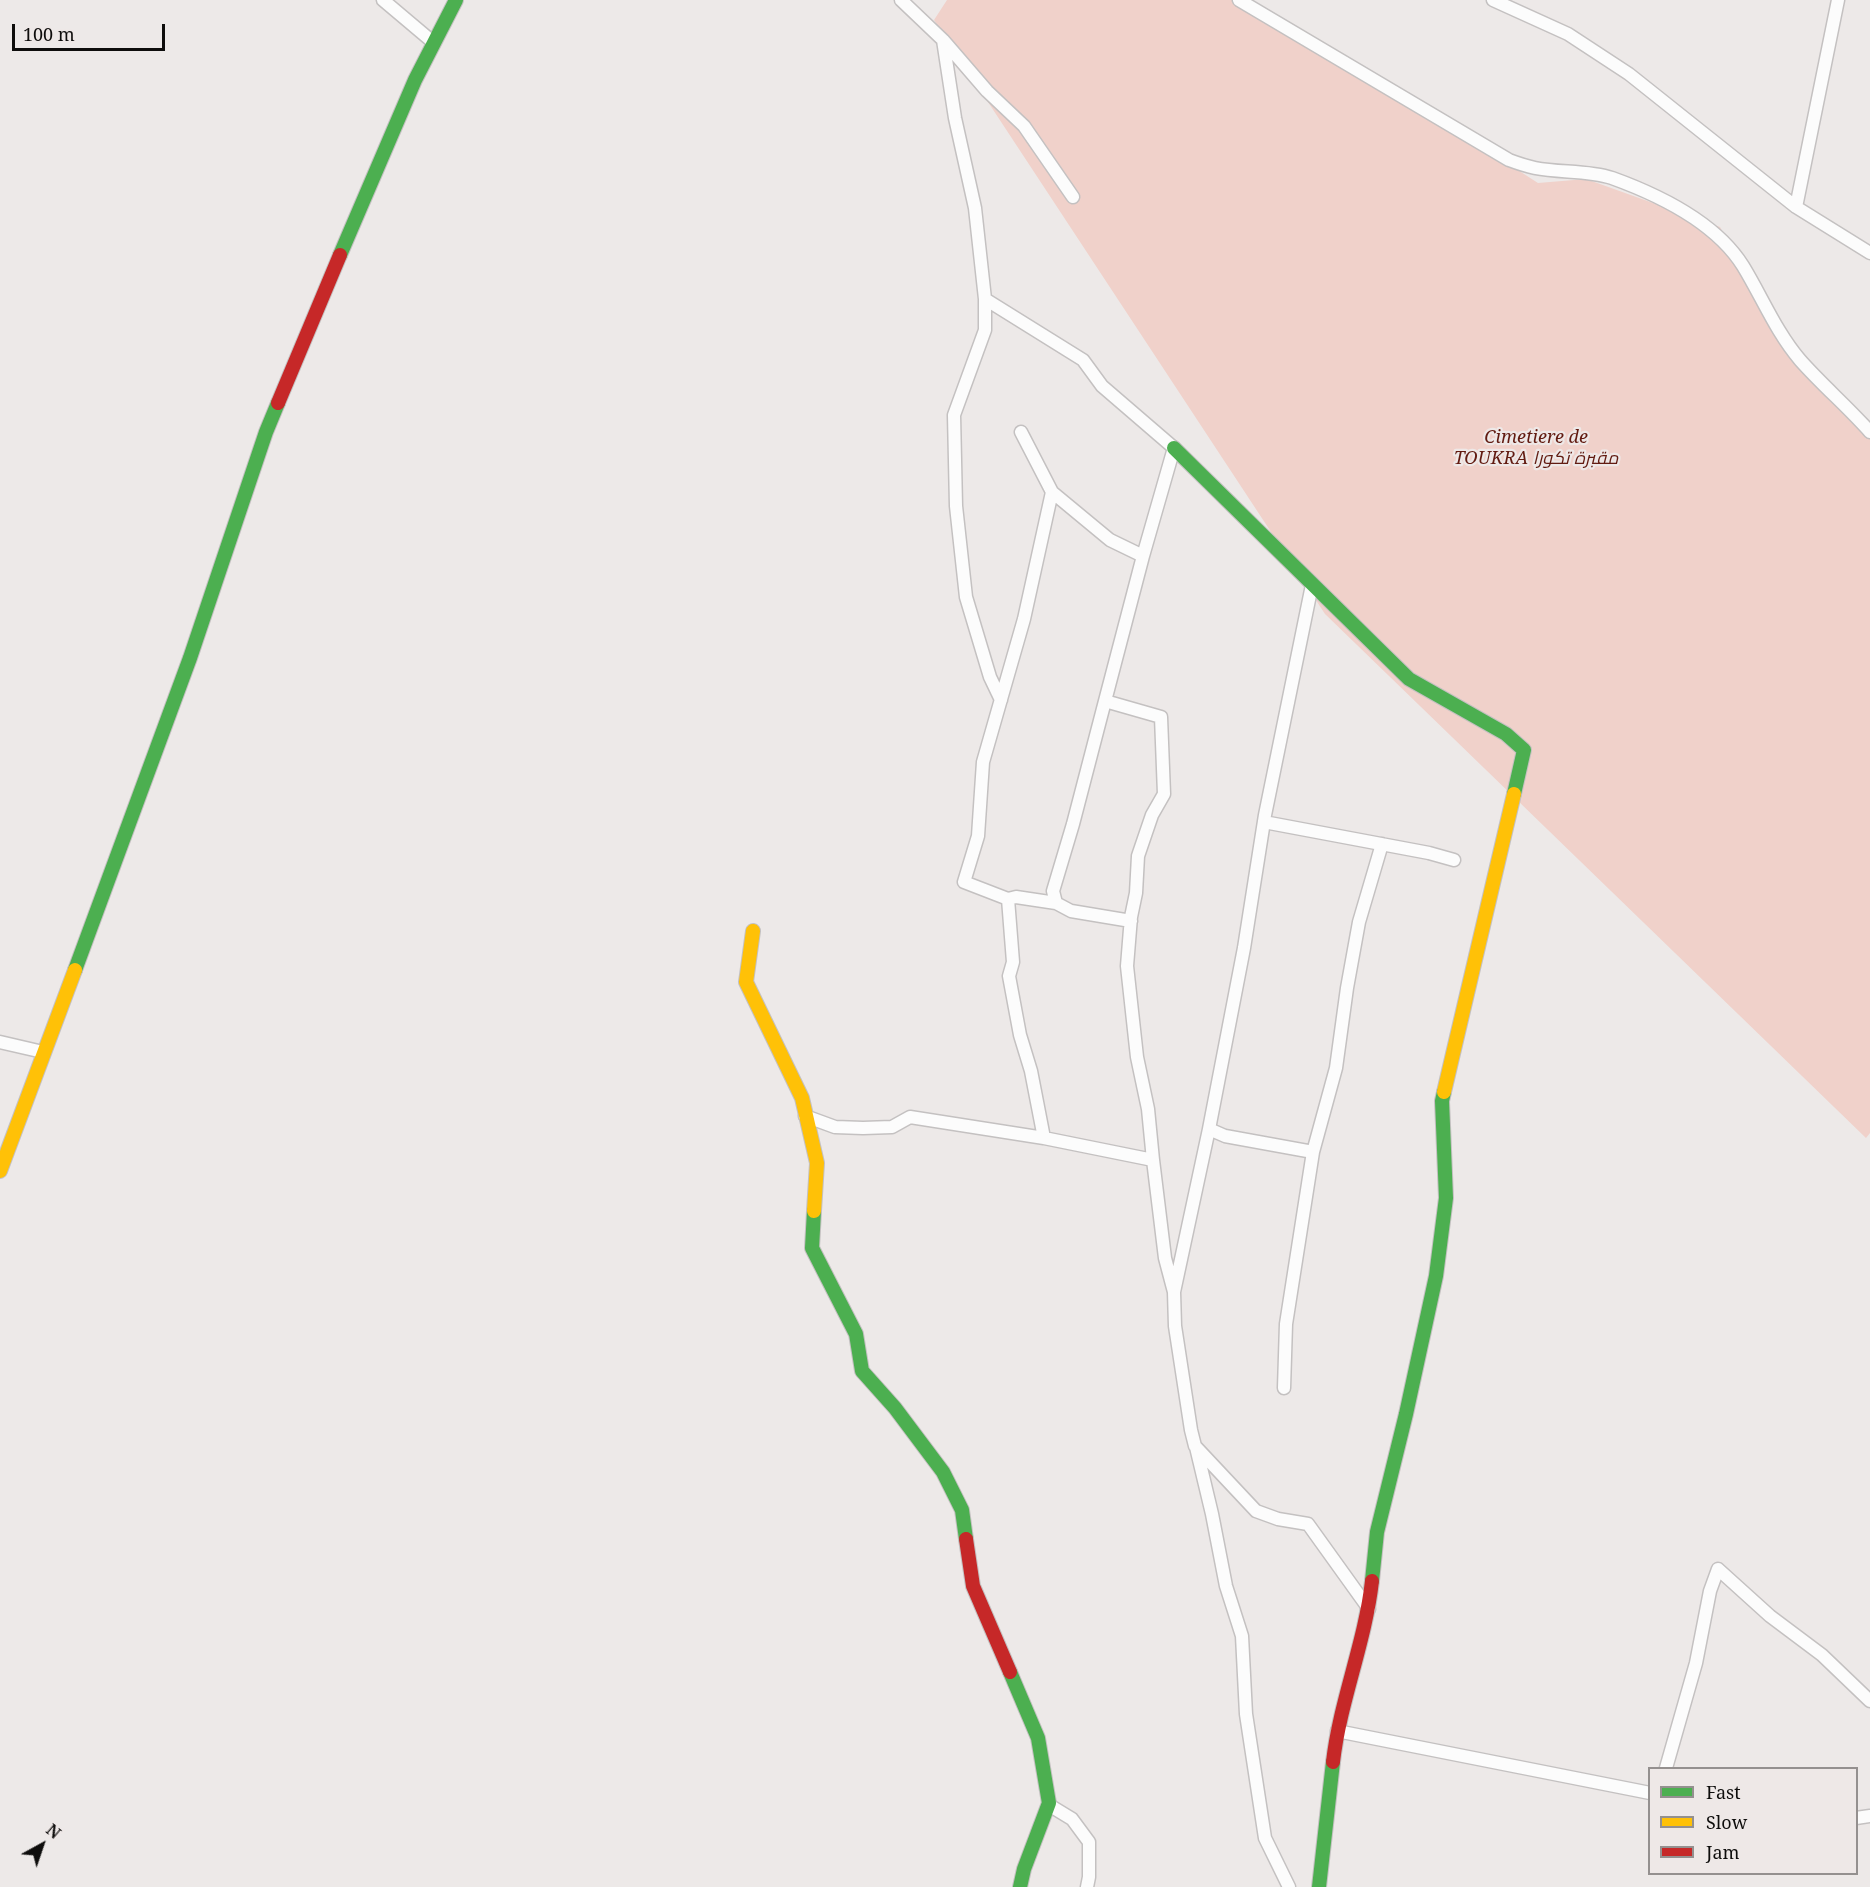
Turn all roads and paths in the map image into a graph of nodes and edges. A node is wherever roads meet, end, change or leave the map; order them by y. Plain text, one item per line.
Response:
1 (383, 0) edge
2 (456, 0) edge
3 (901, 0) edge
4 (1239, 0) edge
5 (1493, 0) edge
6 (1838, 0) edge
7 (943, 40) junction
8 (434, 43) junction
9 (1072, 197) dead end
10 (1796, 207) junction
11 (1870, 253) edge
12 (985, 299) junction
13 (1021, 432) dead end
14 (1870, 432) edge
15 (1174, 447) junction
16 (1052, 492) junction
17 (1143, 556) junction
18 (1312, 585) junction
19 (1001, 700) junction
20 (1106, 701) junction
21 (1264, 822) junction
22 (1382, 844) junction
23 (1454, 860) dead end
24 (1008, 899) junction
25 (1056, 903) junction
26 (1131, 921) junction
27 (753, 932) dead end
28 (0, 1042) edge
29 (43, 1052) junction
30 (805, 1116) junction
31 (1209, 1129) junction
32 (1044, 1138) junction
33 (1313, 1152) junction
34 (1153, 1160) junction
35 (0, 1171) edge
36 (1174, 1292) junction
37 (1284, 1388) dead end
38 (1196, 1446) junction
39 (1369, 1609) junction
40 (1870, 1701) edge
41 (1337, 1731) junction
42 (1666, 1767) edge
43 (1648, 1793) edge
44 (1049, 1805) dead end
45 (1020, 1887) edge
46 (1087, 1887) edge
47 (1289, 1887) edge
48 (1319, 1887) edge

1 - 8 street
2 - 8 main road
3 - 7 street
4 - 14 street
5 - 10 street
6 - 10 street
7 - 9 street
7 - 12 street
8 - 29 main road
10 - 11 street
12 - 15 street
12 - 19 street
13 - 16 street
15 - 17 street
15 - 18 main road
16 - 17 street
16 - 19 street
17 - 20 street
18 - 21 street
18 - 39 main road
19 - 24 street
20 - 25 street
20 - 26 street
21 - 22 street
21 - 31 street
22 - 23 street
22 - 33 street
24 - 25 street
24 - 32 street
25 - 26 street
26 - 34 street
27 - 30 main road
28 - 29 street
29 - 35 main road
30 - 32 street
30 - 45 main road
31 - 33 street
31 - 36 street
32 - 34 street
33 - 37 street
34 - 36 street
36 - 38 street
38 - 39 street
38 - 47 street
39 - 41 main road
40 - 42 street
41 - 43 street
41 - 48 main road
44 - 46 street

